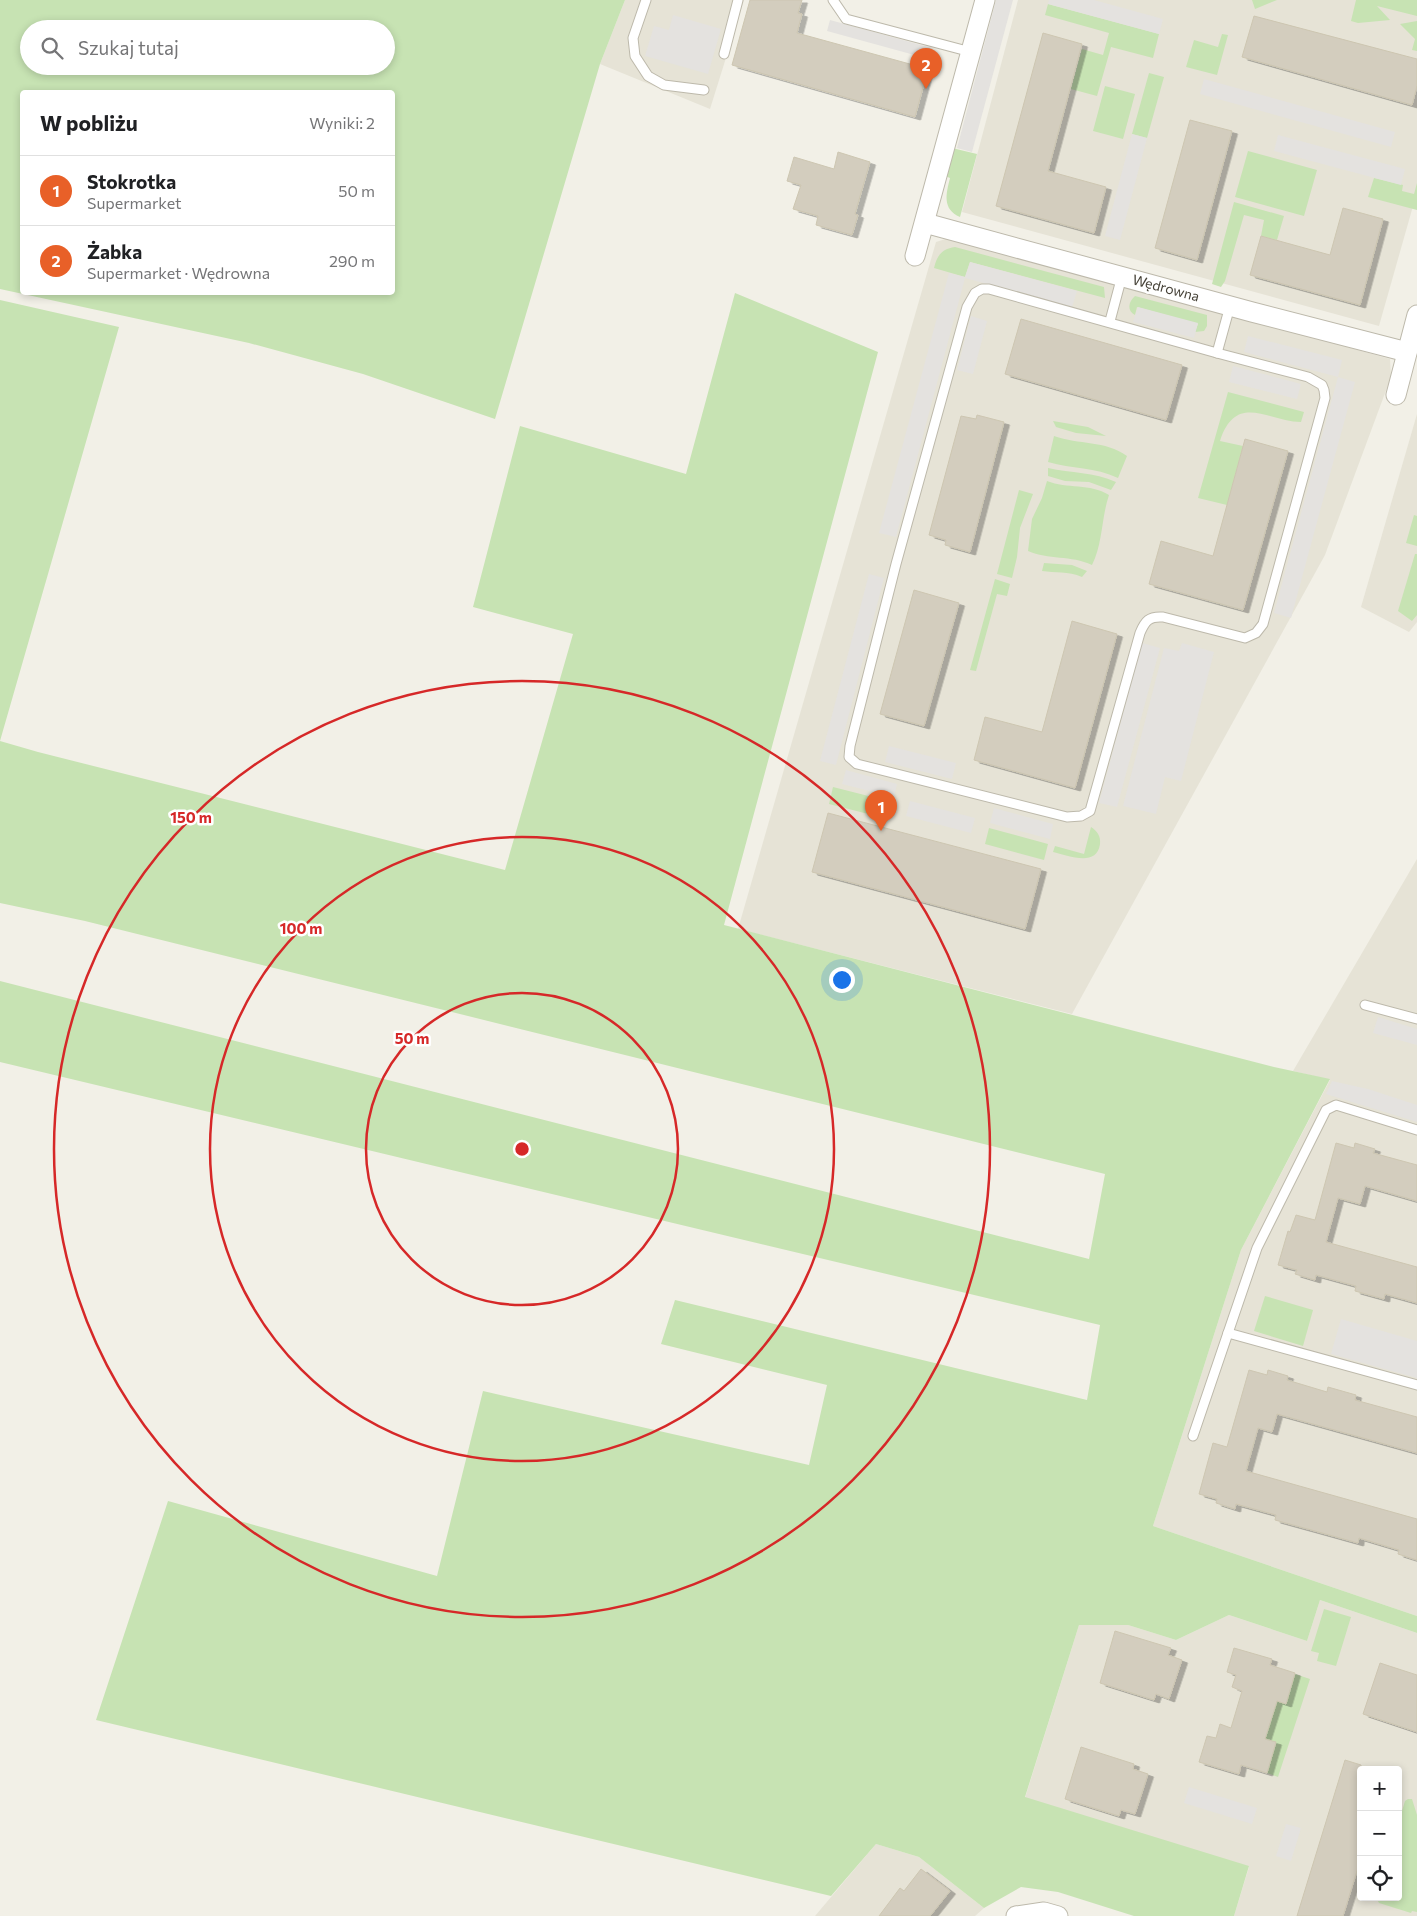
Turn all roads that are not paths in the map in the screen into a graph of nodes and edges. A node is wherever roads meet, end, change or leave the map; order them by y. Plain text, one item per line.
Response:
1 (646, 0) edge
2 (738, 0) edge
3 (833, 0) edge
4 (984, 0) edge
5 (970, 52) junction
6 (724, 54) dead end
7 (704, 90) dead end
8 (924, 223) junction
9 (915, 256) dead end
10 (1122, 276) junction
11 (1230, 306) junction
12 (1417, 315) edge
13 (1110, 322) junction
14 (1407, 352) junction
15 (1217, 353) junction
16 (1396, 395) dead end
17 (1365, 1005) dead end
18 (1417, 1020) edge
19 (1417, 1130) edge
20 (1228, 1333) junction
21 (1417, 1385) edge
22 (1193, 1436) dead end
23 (1016, 1916) edge
24 (1058, 1916) edge

1 - 7 lane
2 - 6 lane
3 - 5 lane
4 - 5 street
5 - 8 street
8 - 9 street
8 - 10 street, Wędrowna
10 - 11 street, Wędrowna
10 - 13 lane
11 - 14 street, Wędrowna
11 - 15 lane
12 - 14 street
13 - 15 lane
13 - 15 lane
14 - 16 street
17 - 18 lane
19 - 20 lane
20 - 21 lane
20 - 22 lane
23 - 24 street

